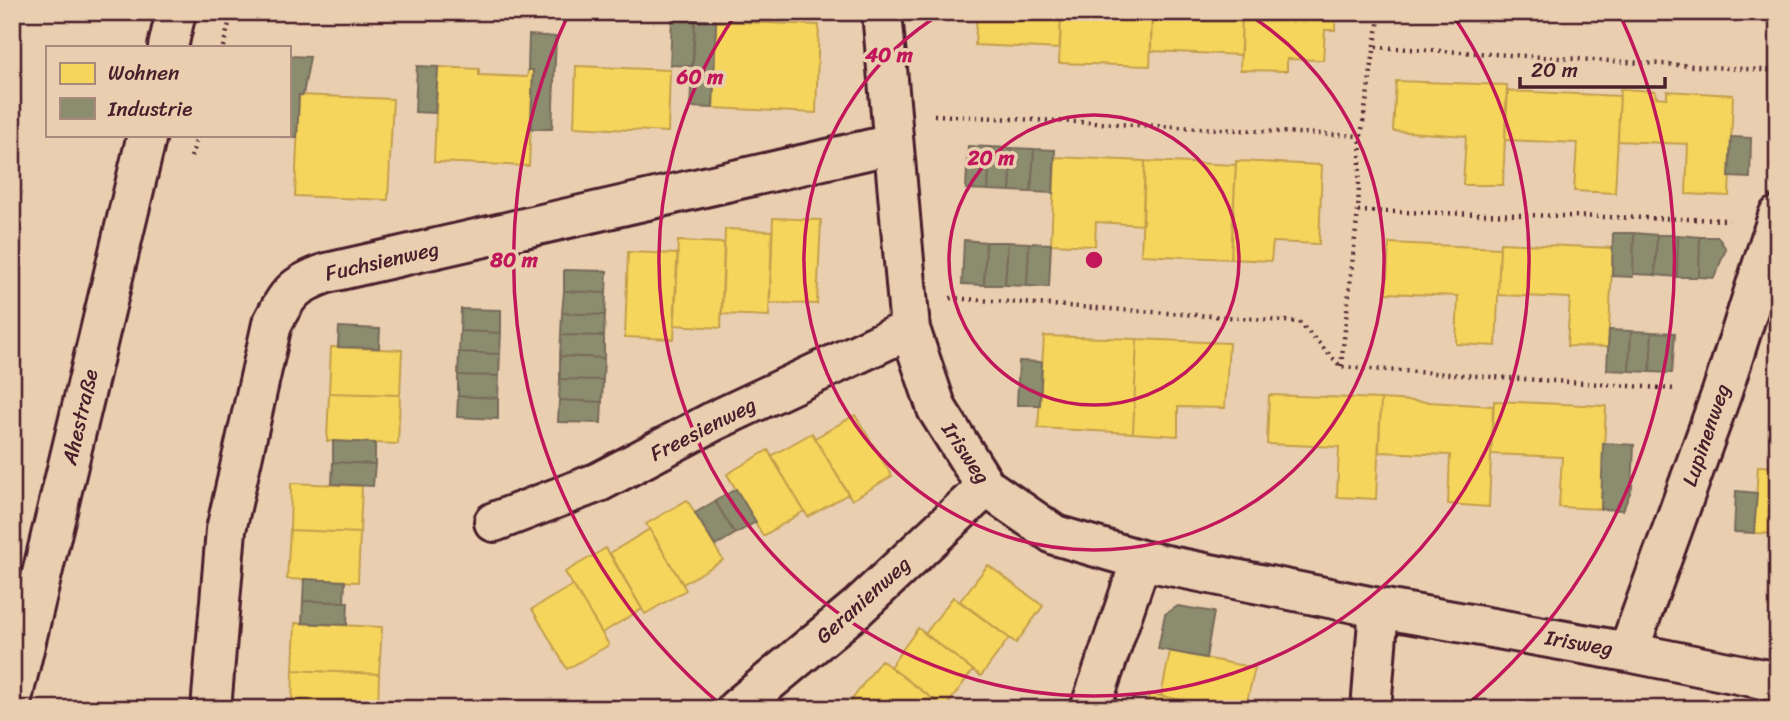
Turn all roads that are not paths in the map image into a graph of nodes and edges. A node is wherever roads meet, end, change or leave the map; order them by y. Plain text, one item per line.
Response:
1 (176, 12) edge
2 (882, 12) edge
3 (168, 46) edge
4 (892, 129) junction
5 (147, 136) edge
6 (1777, 218) edge
7 (909, 312) junction
8 (986, 487) junction
9 (494, 522) dead end
10 (1141, 560) junction
11 (1379, 608) junction
12 (1628, 652) junction
13 (1778, 682) edge
14 (12, 699) edge
15 (211, 709) edge
16 (736, 709) edge
17 (1090, 709) edge
18 (1371, 709) edge

1 - 3 street
2 - 4 street, Irisweg
4 - 7 street, Irisweg
4 - 15 street, Fuchsienweg
5 - 14 street, Ahestraße
6 - 12 street, Lupinenweg
7 - 8 street, Irisweg
7 - 9 street, Freesienweg
8 - 10 street, Irisweg
8 - 16 street, Geranienweg
10 - 11 street, Irisweg
10 - 17 street
11 - 12 street, Irisweg
11 - 18 street
12 - 13 street, Irisweg

